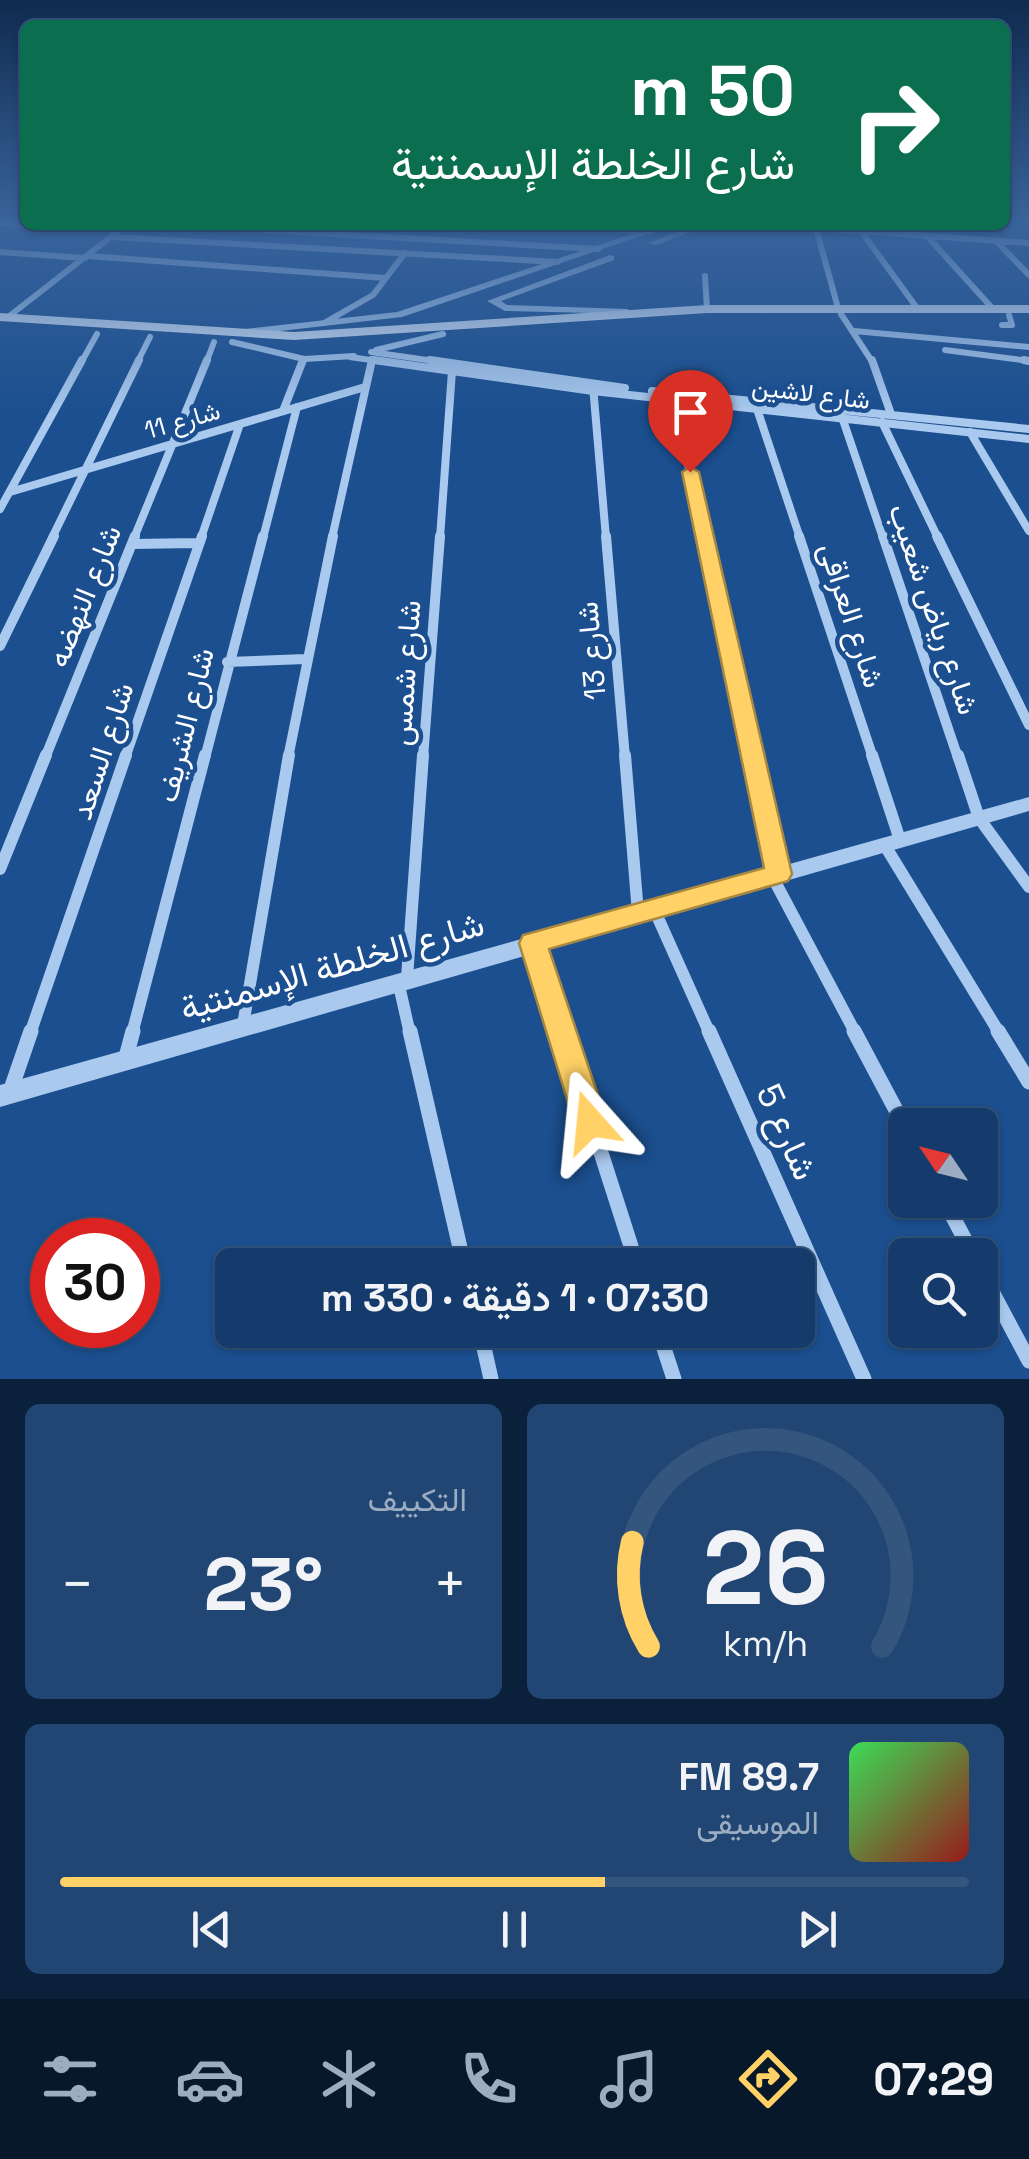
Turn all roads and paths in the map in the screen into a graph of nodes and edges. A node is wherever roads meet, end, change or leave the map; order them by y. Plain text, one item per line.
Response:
1 (48, 286) edge
2 (378, 286) edge
3 (484, 286) edge
4 (535, 286) edge
5 (706, 286) edge
6 (833, 286) edge
7 (902, 286) edge
8 (972, 286) edge
9 (917, 308) junction
10 (707, 309) junction
11 (993, 309) junction
12 (840, 311) junction
13 (628, 312) junction
14 (1029, 312) edge
15 (3, 320) edge
16 (313, 327) junction
17 (854, 331) junction
18 (97, 334) junction
19 (443, 334) junction
20 (150, 337) junction
21 (222, 339) junction
22 (1029, 346) edge
23 (944, 350) dead end
24 (372, 356) junction
25 (304, 359) junction
26 (400, 359) junction
27 (1029, 361) edge
28 (452, 371) junction
29 (365, 387) junction
30 (593, 388) junction
31 (674, 400) junction
32 (756, 406) junction
33 (297, 407) junction
34 (814, 409) junction
35 (282, 411) junction
36 (892, 414) junction
37 (842, 417) junction
38 (882, 422) junction
39 (240, 424) junction
40 (1029, 429) edge
41 (970, 432) junction
42 (1029, 439) edge
43 (173, 443) junction
44 (90, 468) junction
45 (10, 492) junction
46 (0, 509) edge
47 (1029, 530) edge
48 (197, 542) junction
49 (132, 544) junction
50 (0, 646) edge
51 (305, 659) junction
52 (227, 662) junction
53 (1029, 725) edge
54 (1029, 804) edge
55 (979, 818) junction
56 (892, 842) junction
57 (0, 868) edge
58 (775, 875) junction
59 (1029, 887) edge
60 (646, 911) junction
61 (533, 943) junction
62 (402, 980) junction
63 (243, 1025) junction
64 (126, 1057) junction
65 (1029, 1082) edge
66 (5, 1094) edge
67 (895, 1108) edge
68 (460, 1248) edge
69 (632, 1248) edge
70 (998, 1303) edge
71 (484, 1348) edge
72 (664, 1348) edge
73 (1029, 1361) edge
74 (491, 1379) edge
75 (674, 1379) edge
76 (864, 1379) edge

1 - 15 street
2 - 16 street
3 - 16 street
4 - 13 street
5 - 10 street
6 - 12 street
7 - 9 street
8 - 11 street
9 - 11 main road
9 - 12 main road
10 - 12 main road
10 - 13 main road
11 - 14 main road
12 - 14 main road
12 - 17 street
12 - 19 main road
13 - 21 main road
15 - 18 main road
15 - 21 main road
16 - 21 street
17 - 22 street
17 - 36 street
18 - 20 main road
18 - 45 street
19 - 21 main road
19 - 24 street
20 - 21 main road
20 - 44 street
21 - 25 street, شارع لاشين
21 - 43 street, شارع النهضه
23 - 27 street
24 - 25 street, شارع لاشين
24 - 26 street, شارع لاشين
24 - 29 street
25 - 35 street
26 - 28 street, شارع لاشين
26 - 30 street, شارع لاشين
28 - 30 street, شارع لاشين
28 - 62 street, شارع شمس
29 - 33 street, شارع 11
29 - 51 street
30 - 31 street, شارع لاشين
30 - 34 street, شارع لاشين
30 - 60 street, شارع 13
31 - 32 street, شارع لاشين
31 - 58 street
32 - 34 street, شارع لاشين
32 - 56 street, شارع العراقى
33 - 35 street, شارع 11
33 - 52 street, شارع الشريف
34 - 36 street, شارع لاشين
34 - 37 street, شارع لاشين
35 - 39 street, شارع 11
36 - 40 street, شارع لاشين
37 - 38 street, شارع لاشين
37 - 55 street, شارع رياض شعيب
38 - 41 street, شارع لاشين
38 - 53 street
39 - 43 street, شارع 11
39 - 48 street, شارع السعد
41 - 42 street, شارع لاشين
41 - 47 street
43 - 44 street, شارع 11
43 - 49 street, شارع النهضه
44 - 45 street, شارع 11
44 - 50 street
45 - 46 street
48 - 49 street
48 - 66 street, شارع السعد
49 - 57 street, شارع النهضه
51 - 52 street
51 - 63 street
52 - 64 street, شارع الشريف
54 - 55 street, شارع الخلطة الإسمنتية
55 - 56 street, شارع الخلطة الإسمنتية
55 - 59 street, شارع رياض شعيب
56 - 58 street, شارع الخلطة الإسمنتية
56 - 65 street, شارع العراقى
58 - 60 street, شارع الخلطة الإسمنتية
58 - 67 street
60 - 61 street, شارع الخلطة الإسمنتية
60 - 76 street, شارع 5
61 - 62 street, شارع الخلطة الإسمنتية
61 - 69 street
62 - 63 street, شارع الخلطة الإسمنتية
62 - 68 street, شارع شمس
63 - 64 street, شارع الخلطة الإسمنتية
64 - 66 street, شارع الخلطة الإسمنتية
70 - 73 street
71 - 74 street
72 - 75 street

